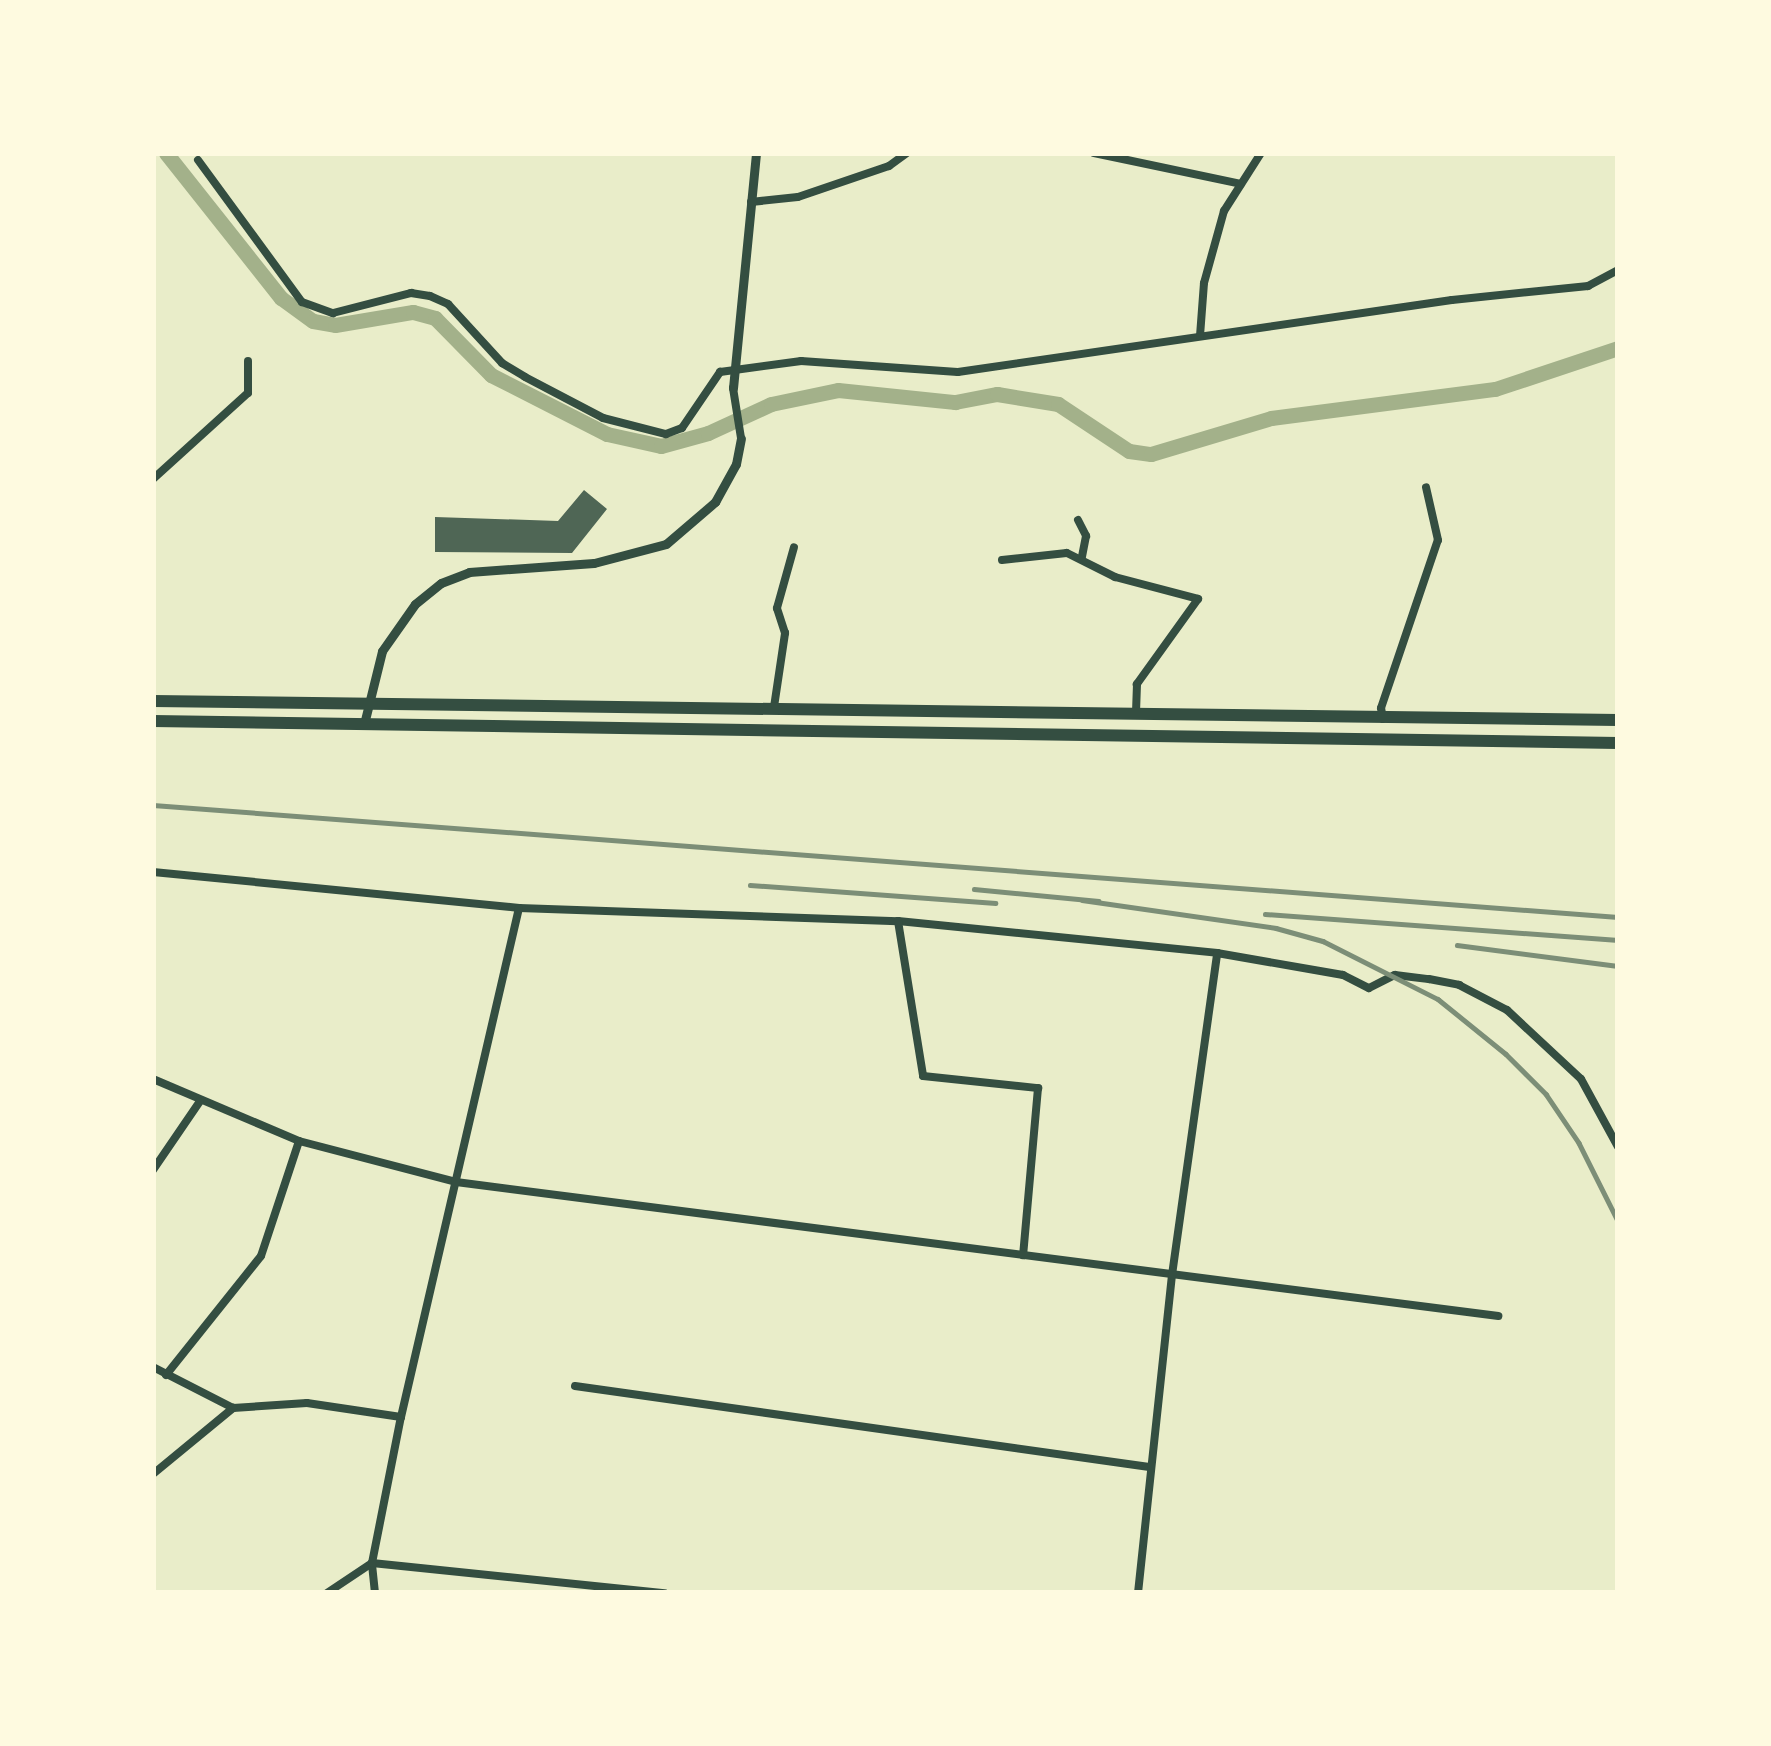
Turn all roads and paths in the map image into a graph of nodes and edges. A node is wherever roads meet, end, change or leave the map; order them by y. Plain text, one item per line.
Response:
1 (756, 153) edge
2 (908, 153) edge
3 (1094, 153) edge
4 (1261, 153) edge
5 (198, 160) dead end
6 (1241, 184) junction
7 (749, 202) junction
8 (1618, 270) edge
9 (1200, 337) junction
10 (248, 362) dead end
11 (732, 370) junction
12 (733, 388) joint
13 (741, 438) joint
14 (153, 479) edge
15 (1426, 488) dead end
16 (1078, 520) dead end
17 (794, 547) dead end
18 (1082, 557) junction
19 (1002, 560) dead end
20 (153, 701) edge
21 (365, 704) junction
22 (517, 704) junction
23 (774, 707) junction
24 (1136, 711) junction
25 (1383, 719) junction
26 (1618, 720) edge
27 (153, 722) edge
28 (364, 724) junction
29 (521, 726) junction
30 (1618, 743) edge
31 (153, 872) edge
32 (519, 908) junction
33 (898, 921) junction
34 (1216, 953) junction
35 (153, 1079) edge
36 (200, 1101) junction
37 (299, 1141) junction
38 (1618, 1147) edge
39 (153, 1170) edge
40 (456, 1182) junction
41 (1023, 1255) junction
42 (1172, 1274) junction
43 (1498, 1316) dead end
44 (153, 1367) edge
45 (166, 1375) junction
46 (575, 1386) dead end
47 (233, 1408) junction
48 (401, 1417) junction
49 (1149, 1467) junction
50 (153, 1474) edge
51 (372, 1563) junction
52 (327, 1593) edge
53 (375, 1593) edge
54 (664, 1593) edge
55 (1138, 1593) edge

1 - 7 street
2 - 7 street
3 - 6 street
4 - 6 street
5 - 11 street
6 - 9 street
7 - 11 street
8 - 9 street
9 - 11 street
10 - 14 street
11 - 12 street
12 - 13 street
13 - 21 street
15 - 25 street
16 - 18 street
17 - 23 street
18 - 19 street
18 - 24 street
20 - 21 main road
21 - 22 main road
21 - 28 street
22 - 23 main road
22 - 29 main road
23 - 24 main road
24 - 25 main road
25 - 26 main road
27 - 28 main road
28 - 29 main road
29 - 30 main road
31 - 32 street
32 - 33 street
32 - 40 street
33 - 34 street
33 - 41 street
34 - 38 street
34 - 42 street
35 - 36 street
36 - 37 street
36 - 39 street
37 - 40 street
37 - 45 street
40 - 41 street
40 - 48 street
41 - 42 street
42 - 43 street
42 - 49 street
44 - 45 street
45 - 47 street
46 - 49 street
47 - 48 street
47 - 50 street
48 - 51 street
49 - 55 street
51 - 52 street
51 - 53 street
51 - 54 street

